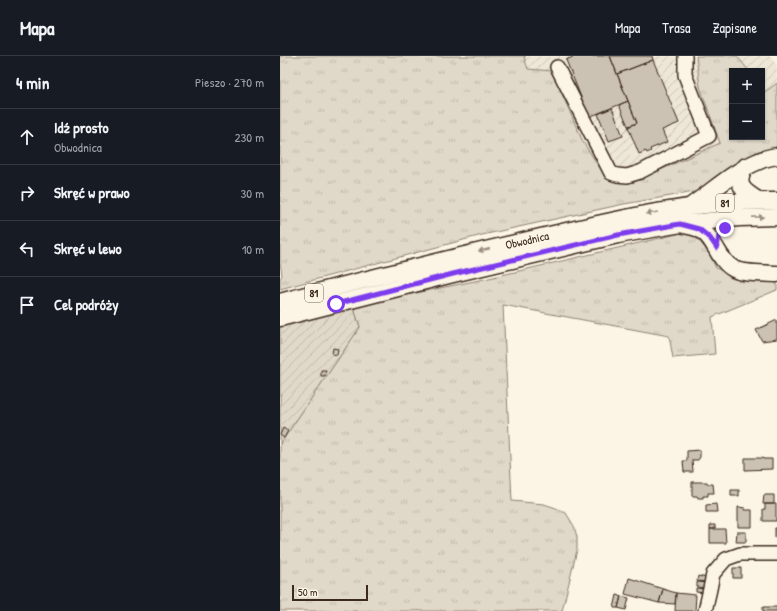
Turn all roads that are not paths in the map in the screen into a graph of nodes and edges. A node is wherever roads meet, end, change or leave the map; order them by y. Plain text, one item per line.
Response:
1 (685, 56) edge
2 (557, 67) dead end
3 (777, 156) edge
4 (746, 166) junction
5 (758, 200) junction
6 (777, 201) edge
7 (691, 206) junction
8 (777, 217) edge
9 (739, 218) junction
10 (680, 224) junction
11 (717, 248) junction
12 (777, 274) edge
13 (280, 302) edge
14 (280, 318) edge
15 (777, 554) edge
16 (704, 611) edge

1 - 2 lane
3 - 4 main road
4 - 5 main road
4 - 7 main road
5 - 6 main road, Obwodnica / 81
5 - 7 main road, Obwodnica / 81
7 -> 13 main road, Obwodnica / 81
9 -> 8 main road, Obwodnica / 81
9 - 10 main road, Obwodnica / 81
9 - 11 main road
10 - 11 main road
10 - 14 main road, Obwodnica / 81
11 - 12 main road
15 - 16 lane

